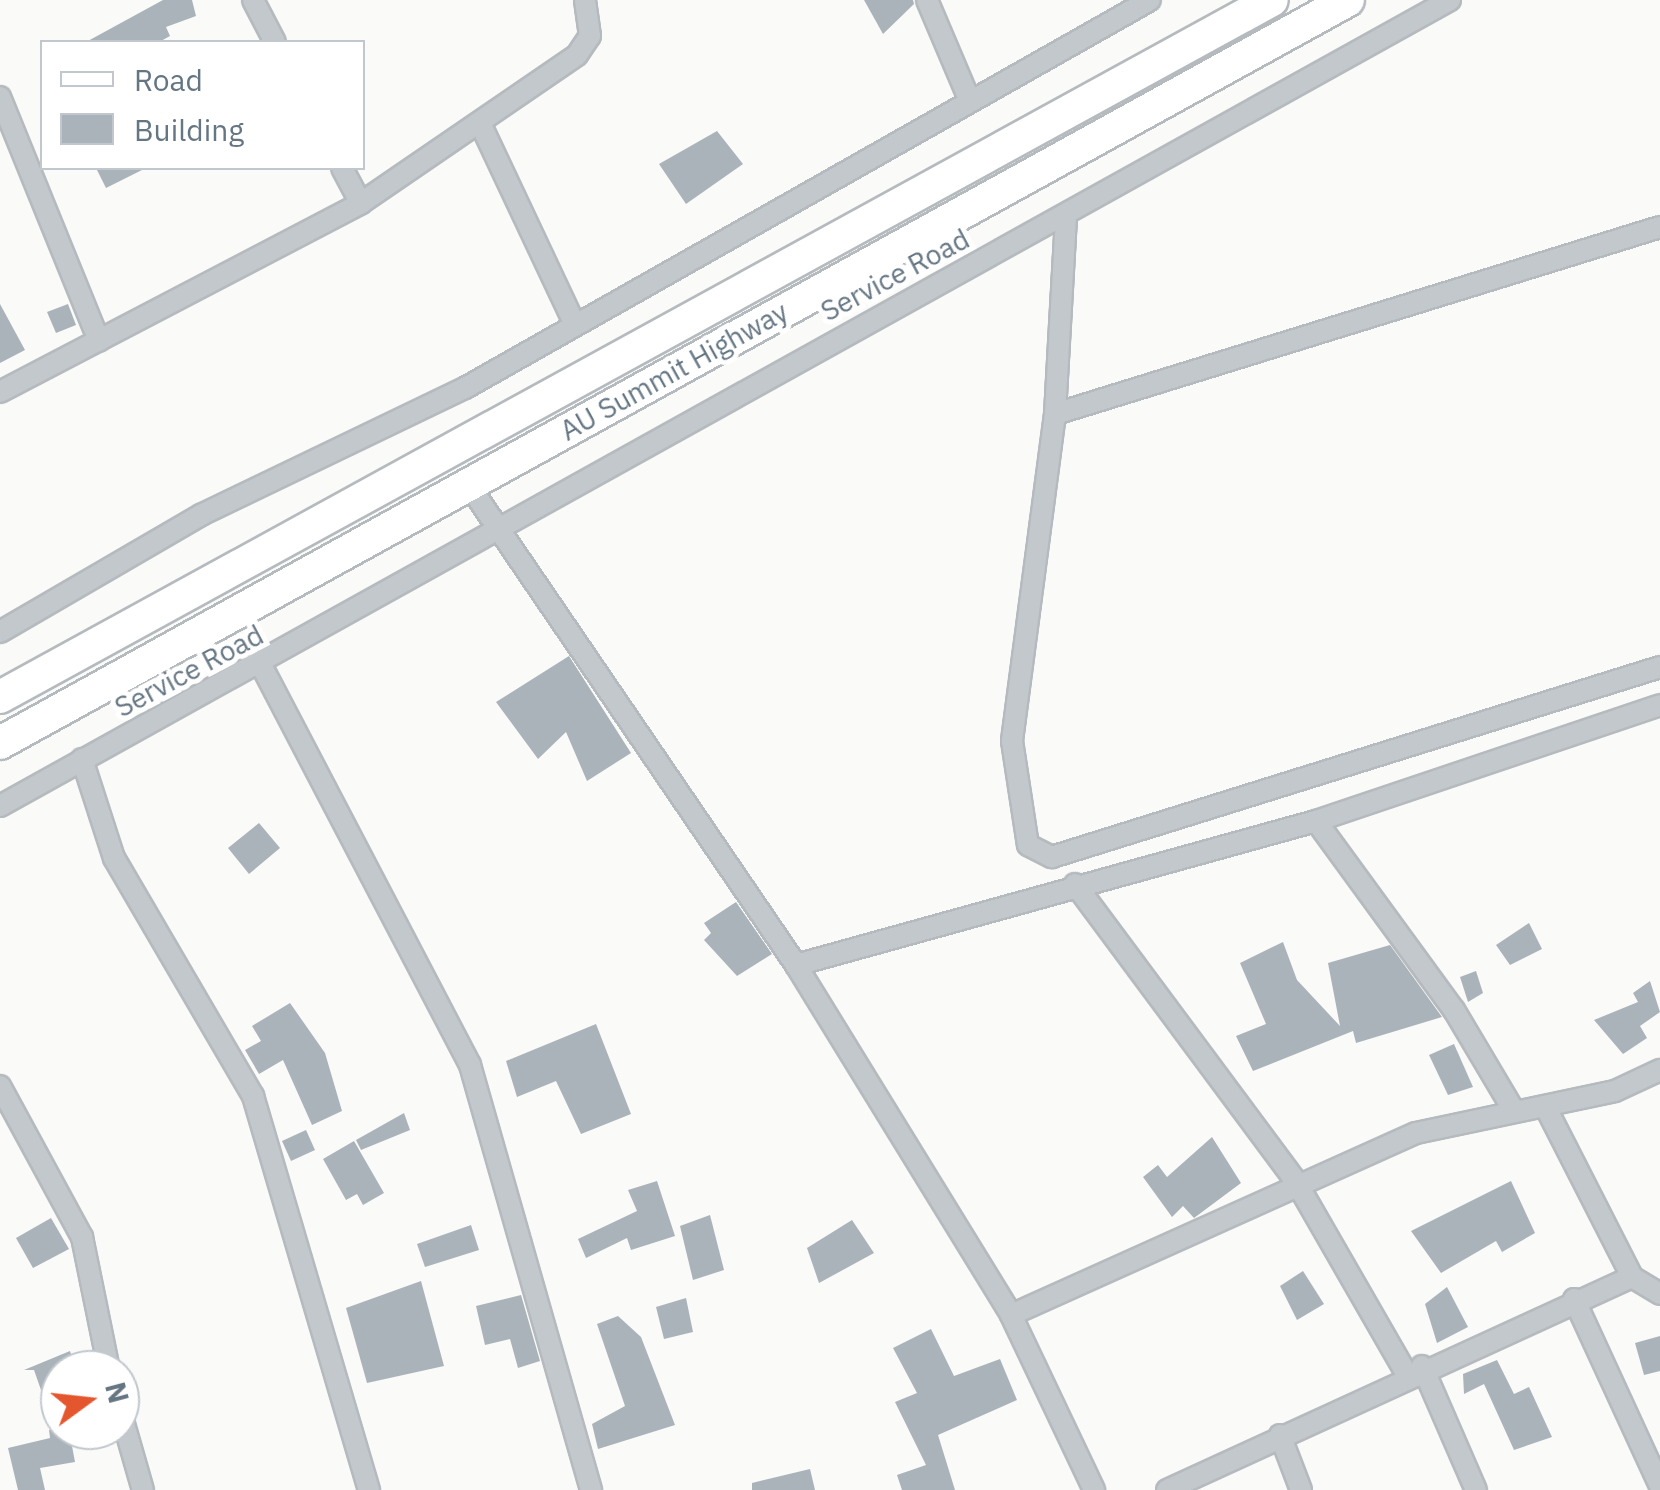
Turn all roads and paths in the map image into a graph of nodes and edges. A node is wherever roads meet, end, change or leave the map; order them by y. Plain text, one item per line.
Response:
1 (253, 0) edge
2 (584, 0) edge
3 (927, 0) edge
4 (1150, 0) edge
5 (1272, 0) edge
6 (1348, 0) edge
7 (1450, 0) edge
8 (275, 40) edge
9 (0, 97) edge
10 (969, 99) junction
11 (480, 122) junction
12 (343, 170) edge
13 (361, 203) junction
14 (1066, 217) junction
15 (1660, 227) edge
16 (575, 324) junction
17 (99, 340) junction
18 (0, 392) edge
19 (1055, 414) junction
20 (468, 484) junction
21 (499, 534) junction
22 (0, 632) edge
23 (260, 665) junction
24 (1660, 667) edge
25 (0, 697) edge
26 (1660, 705) edge
27 (0, 743) edge
28 (82, 759) junction
29 (0, 806) edge
30 (1316, 820) junction
31 (1075, 884) junction
32 (796, 965) junction
33 (1660, 1070) edge
34 (0, 1086) edge
35 (1511, 1106) junction
36 (1545, 1106) junction
37 (1295, 1180) junction
38 (1632, 1277) junction
39 (1660, 1294) edge
40 (1574, 1299) junction
41 (1011, 1315) junction
42 (105, 1350) edge
43 (1414, 1370) junction
44 (1280, 1435) junction
45 (132, 1450) edge
46 (1660, 1486) edge
47 (1089, 1489) edge
48 (143, 1490) edge
49 (370, 1490) edge
50 (592, 1490) edge
51 (1167, 1490) edge
52 (1301, 1490) edge
53 (1476, 1490) edge

1 - 8 street
2 - 11 street
3 - 10 street
4 - 10 street
5 - 25 main road, AU Summit Highway
6 - 20 main road, AU Summit Highway
7 - 14 street, Service Road
9 - 17 street
10 - 16 street
11 - 13 street
11 - 16 street
12 - 13 street
13 - 17 street
14 - 19 street
14 - 21 street, Service Road
15 - 19 street
16 - 22 street
17 - 18 street
19 - 24 street
20 - 21 street
20 - 27 main road, AU Summit Highway
21 - 23 street, Service Road
21 - 32 street
23 - 28 street, Service Road
23 - 50 street
26 - 30 street
28 - 29 street, Service Road
28 - 49 street
30 - 31 street
30 - 35 street
31 - 32 street
31 - 37 street
32 - 41 street
33 - 36 street
34 - 42 street
35 - 36 street
35 - 37 street
36 - 38 street
37 - 41 street
37 - 43 street
38 - 39 street
38 - 40 street
40 - 43 street
40 - 46 street
41 - 47 street
43 - 44 street
43 - 53 street
44 - 51 street
44 - 52 street
45 - 48 street

